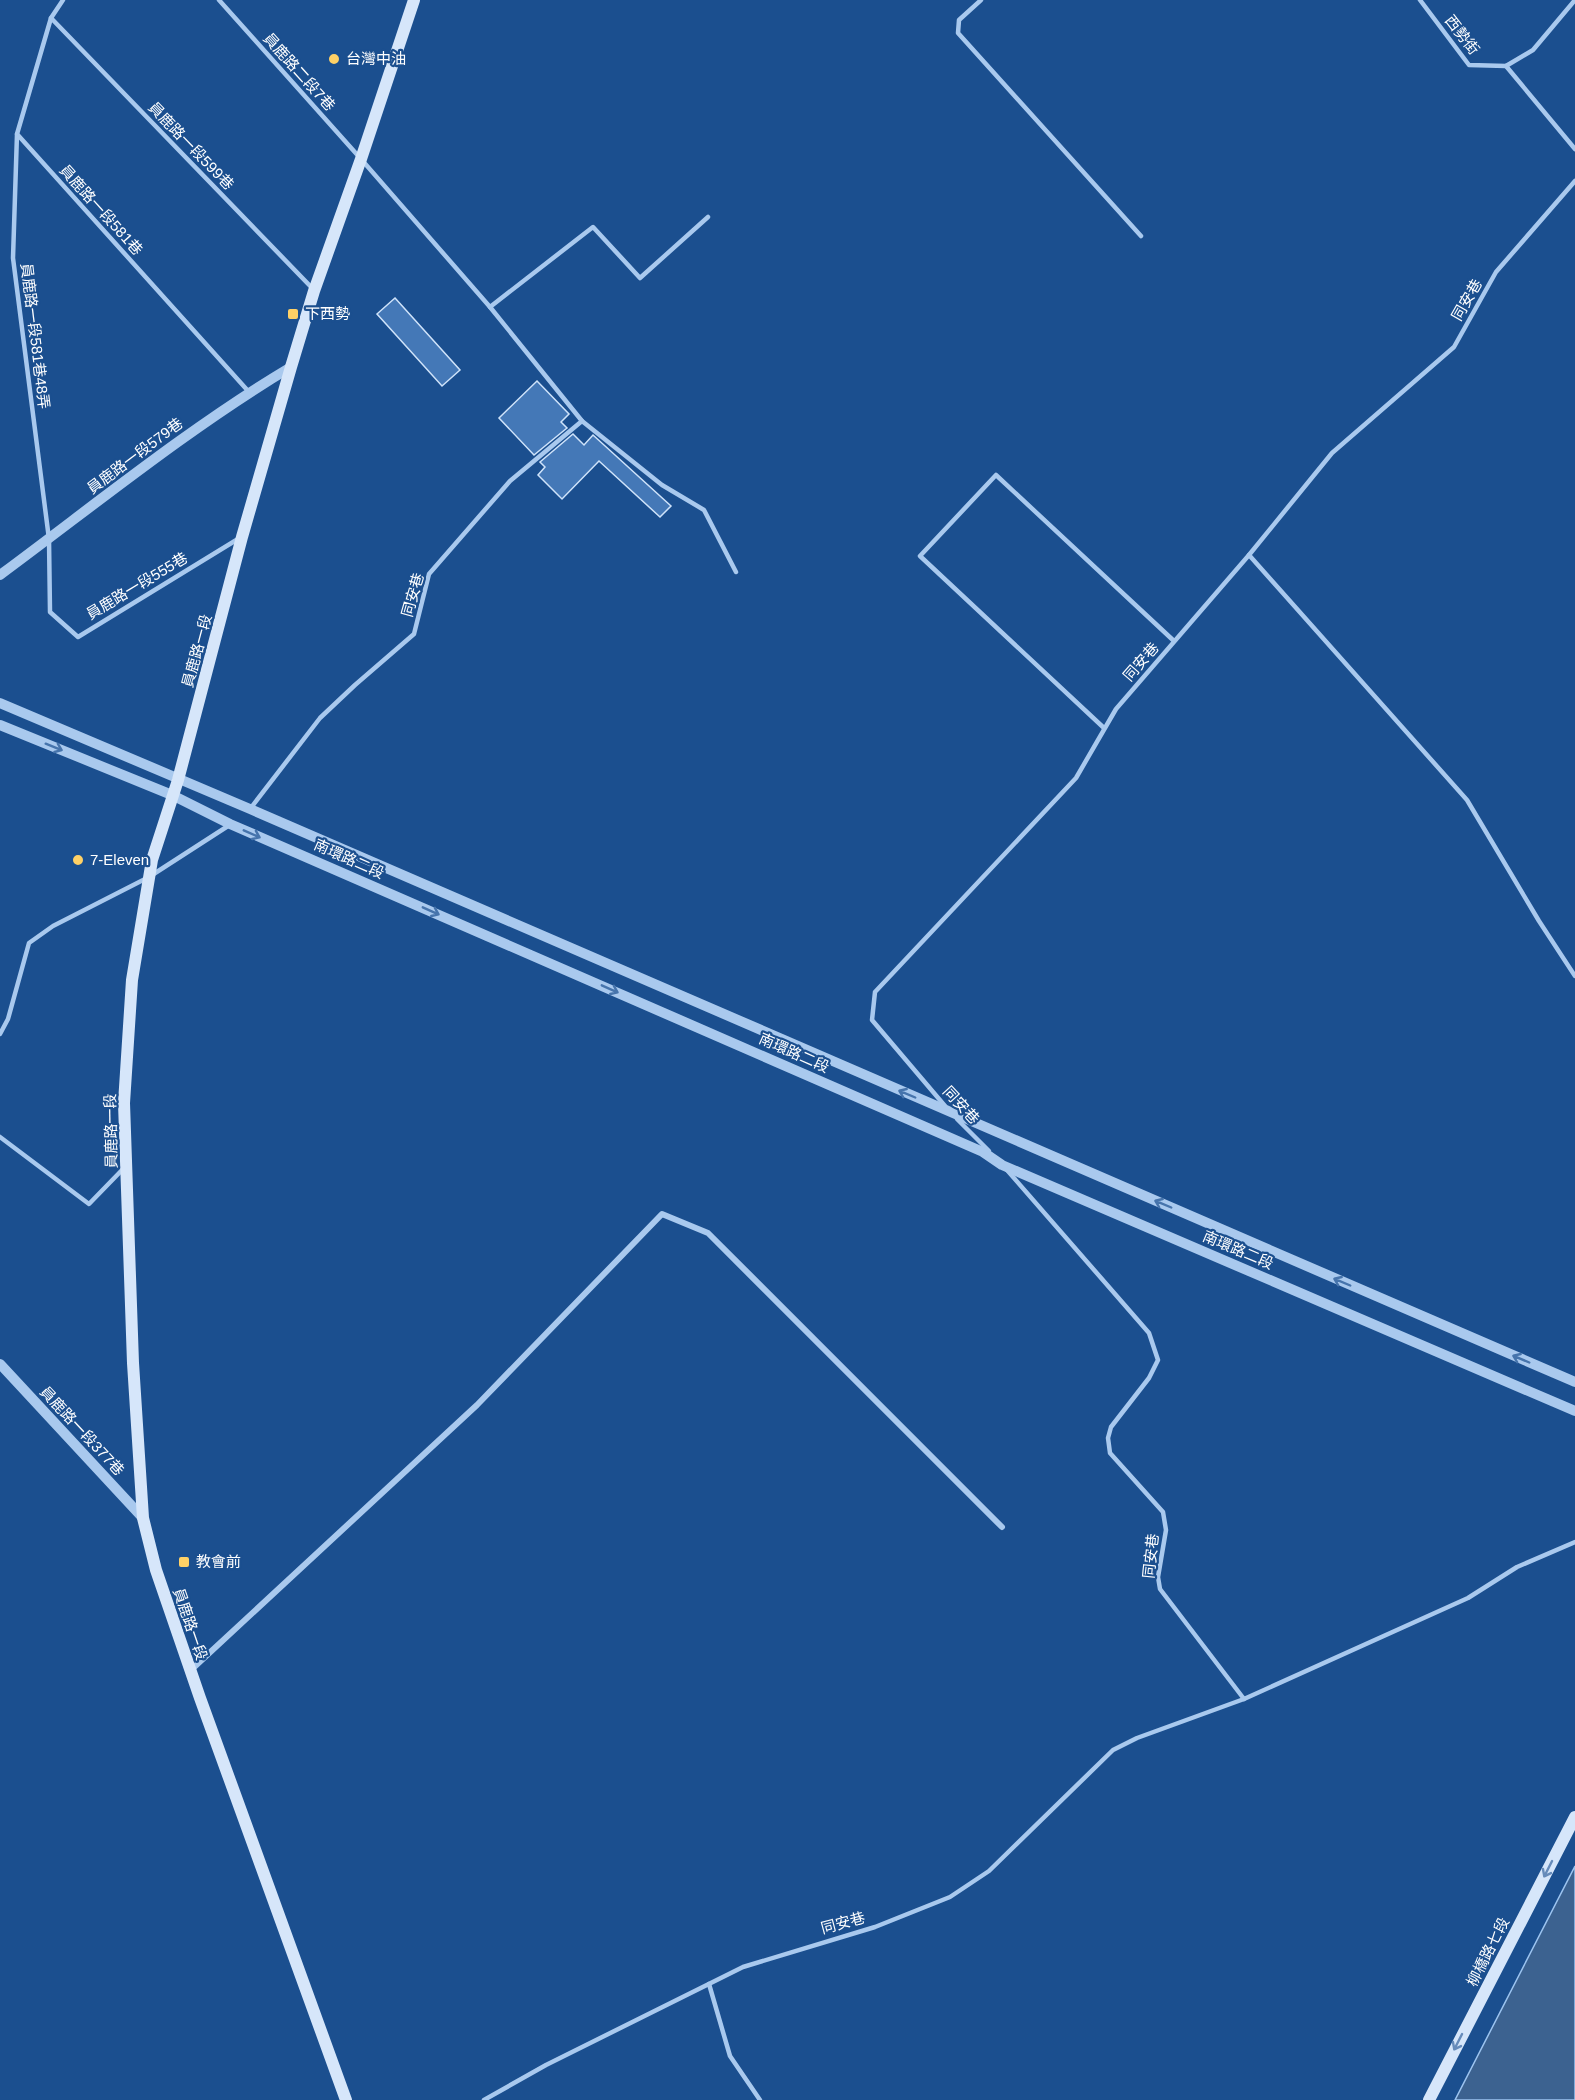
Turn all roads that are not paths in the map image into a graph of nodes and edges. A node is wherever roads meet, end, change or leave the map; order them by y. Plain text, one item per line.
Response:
1 (63, 0) edge
2 (219, 0) edge
3 (414, 0) edge
4 (981, 0) edge
5 (1420, 0) edge
6 (1575, 0) edge
7 (51, 18) junction
8 (1506, 66) junction
9 (17, 134) junction
10 (1575, 149) edge
11 (361, 159) junction
12 (1575, 181) edge
13 (708, 216) dead end
14 (1141, 236) dead end
15 (314, 291) junction
16 (490, 307) junction
17 (291, 367) junction
18 (249, 392) junction
19 (582, 421) junction
20 (242, 537) junction
21 (49, 539) junction
22 (1249, 555) junction
23 (736, 572) dead end
24 (0, 575) edge
25 (1174, 641) junction
26 (0, 703) edge
27 (0, 725) edge
28 (1104, 728) junction
29 (178, 780) junction
30 (172, 795) junction
31 (250, 809) junction
32 (230, 824) junction
33 (148, 877) junction
34 (1575, 976) edge
35 (0, 1034) edge
36 (950, 1112) junction
37 (0, 1137) edge
38 (1002, 1164) junction
39 (126, 1166) junction
40 (0, 1364) edge
41 (1575, 1382) edge
42 (1575, 1411) edge
43 (143, 1518) junction
44 (1002, 1527) dead end
45 (1575, 1542) edge
46 (190, 1670) junction
47 (1244, 1699) junction
48 (1575, 1817) edge
49 (709, 1984) junction
50 (346, 2100) edge
51 (484, 2100) edge
52 (760, 2100) edge
53 (1429, 2100) edge

1 - 7 lane
2 - 11 lane, 員鹿路二段7巷
3 - 11 main road, 員鹿路一段
4 - 14 lane
5 - 8 lane, 西勢街
6 - 8 lane
7 - 9 lane
7 - 15 lane, 員鹿路一段599巷
8 - 10 lane
9 - 18 lane, 員鹿路一段581巷
9 - 21 lane, 員鹿路一段581巷48弄
11 - 15 main road, 員鹿路一段
11 - 16 lane
12 - 22 lane, 同安巷
13 - 16 lane
15 - 17 main road, 員鹿路一段
16 - 19 lane
17 - 18 street, 員鹿路一段579巷
17 - 20 main road, 員鹿路一段
18 - 21 street, 員鹿路一段579巷
19 - 23 lane
19 - 31 lane, 同安巷
20 - 21 lane, 員鹿路一段555巷
20 - 29 main road, 員鹿路一段
21 - 24 street, 員鹿路一段579巷
22 - 25 lane, 同安巷
22 - 34 lane
25 - 28 lane, 同安巷
25 - 28 lane
26 - 29 street, 南環路二段
27 -> 30 street, 南環路二段
28 - 36 lane, 同安巷
29 - 30 main road, 員鹿路一段
29 - 31 street, 南環路二段
30 - 32 street, 南環路二段
30 - 33 main road, 員鹿路一段
36 -> 31 street, 南環路二段
32 - 33 lane
32 -> 38 street, 南環路二段
33 - 35 lane
33 - 39 main road, 員鹿路一段
36 - 38 lane, 同安巷
41 -> 36 street, 南環路二段
37 - 39 lane
38 - 42 street, 南環路二段
38 - 47 lane, 同安巷
39 - 43 main road, 員鹿路一段
40 - 43 street, 員鹿路一段377巷
43 - 46 main road, 員鹿路一段
44 - 46 street
45 - 47 lane, 同安巷
46 - 50 main road, 員鹿路一段
47 - 49 lane, 同安巷
48 -> 53 main road, 柳橋路七段
49 - 51 lane, 同安巷
49 - 52 lane

